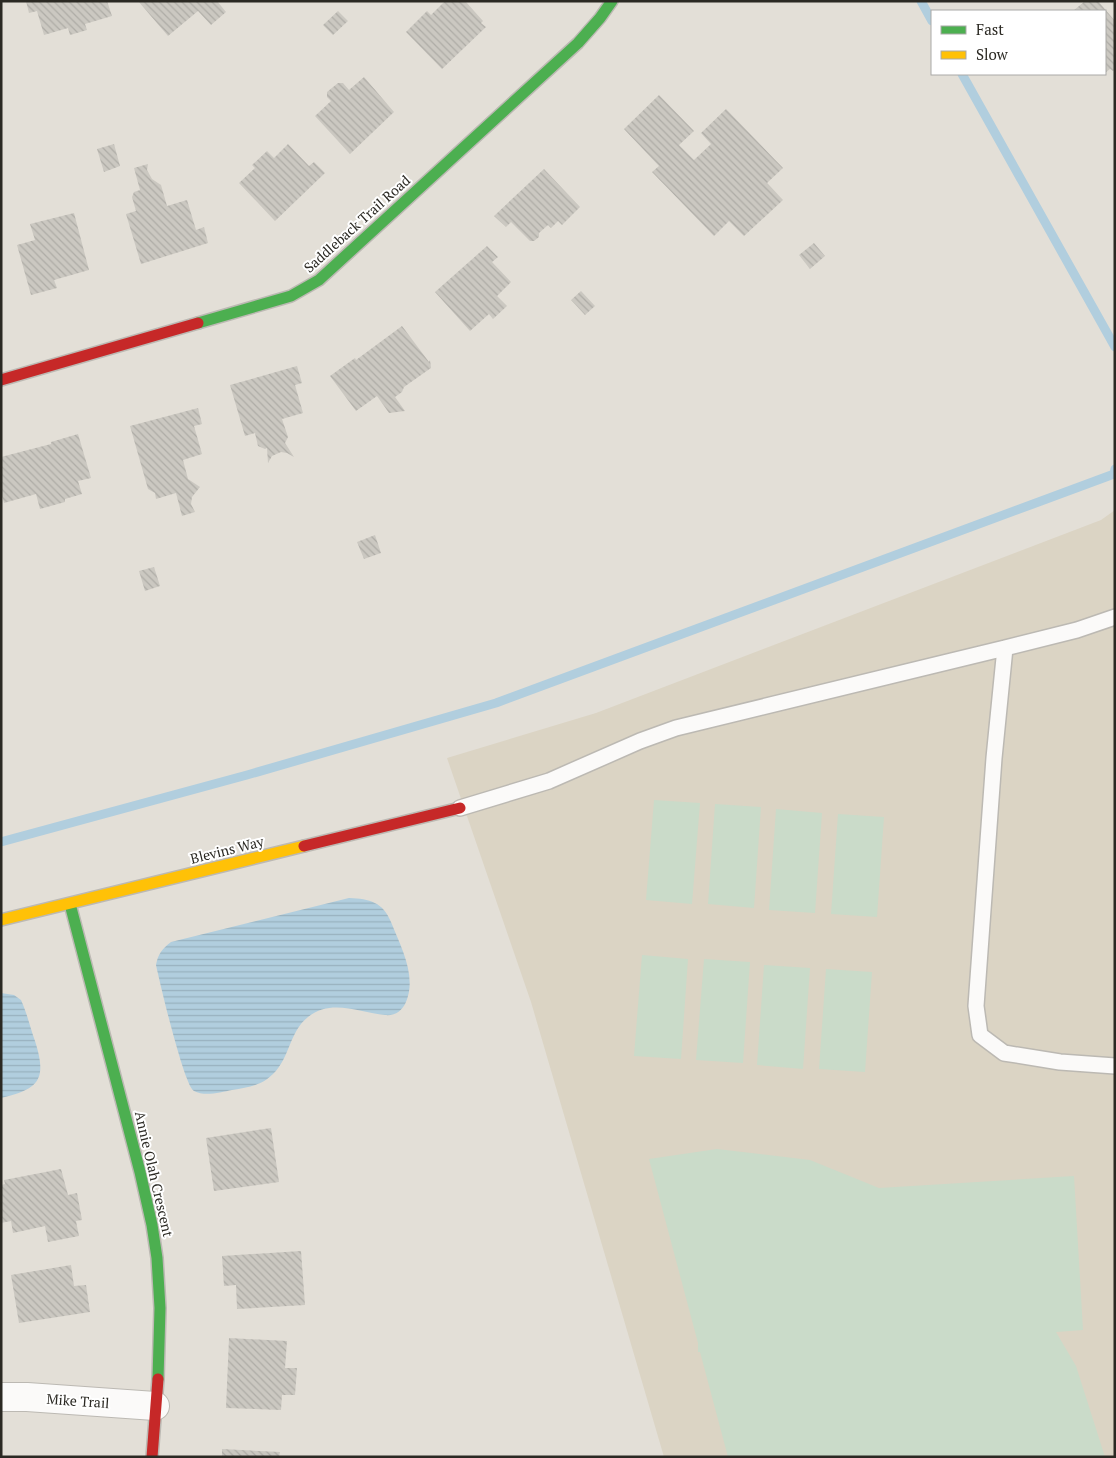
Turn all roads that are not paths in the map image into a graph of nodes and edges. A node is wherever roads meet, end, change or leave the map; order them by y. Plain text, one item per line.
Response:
1 (612, 1) edge
2 (1, 380) edge
3 (1115, 617) edge
4 (1005, 648) junction
5 (460, 808) joint
6 (70, 904) junction
7 (1, 920) edge
8 (1115, 1066) edge
9 (1, 1397) edge
10 (155, 1406) junction
11 (152, 1457) edge

1 - 2 street, Saddleback Trail Road
3 - 4 lane
4 - 5 lane
4 - 8 lane
5 - 6 street, Blevins Way
6 - 7 street, Blevins Way
6 - 10 street, Annie Olah Crescent
9 - 10 street, Mike Trail
10 - 11 street, Annie Olah Crescent

